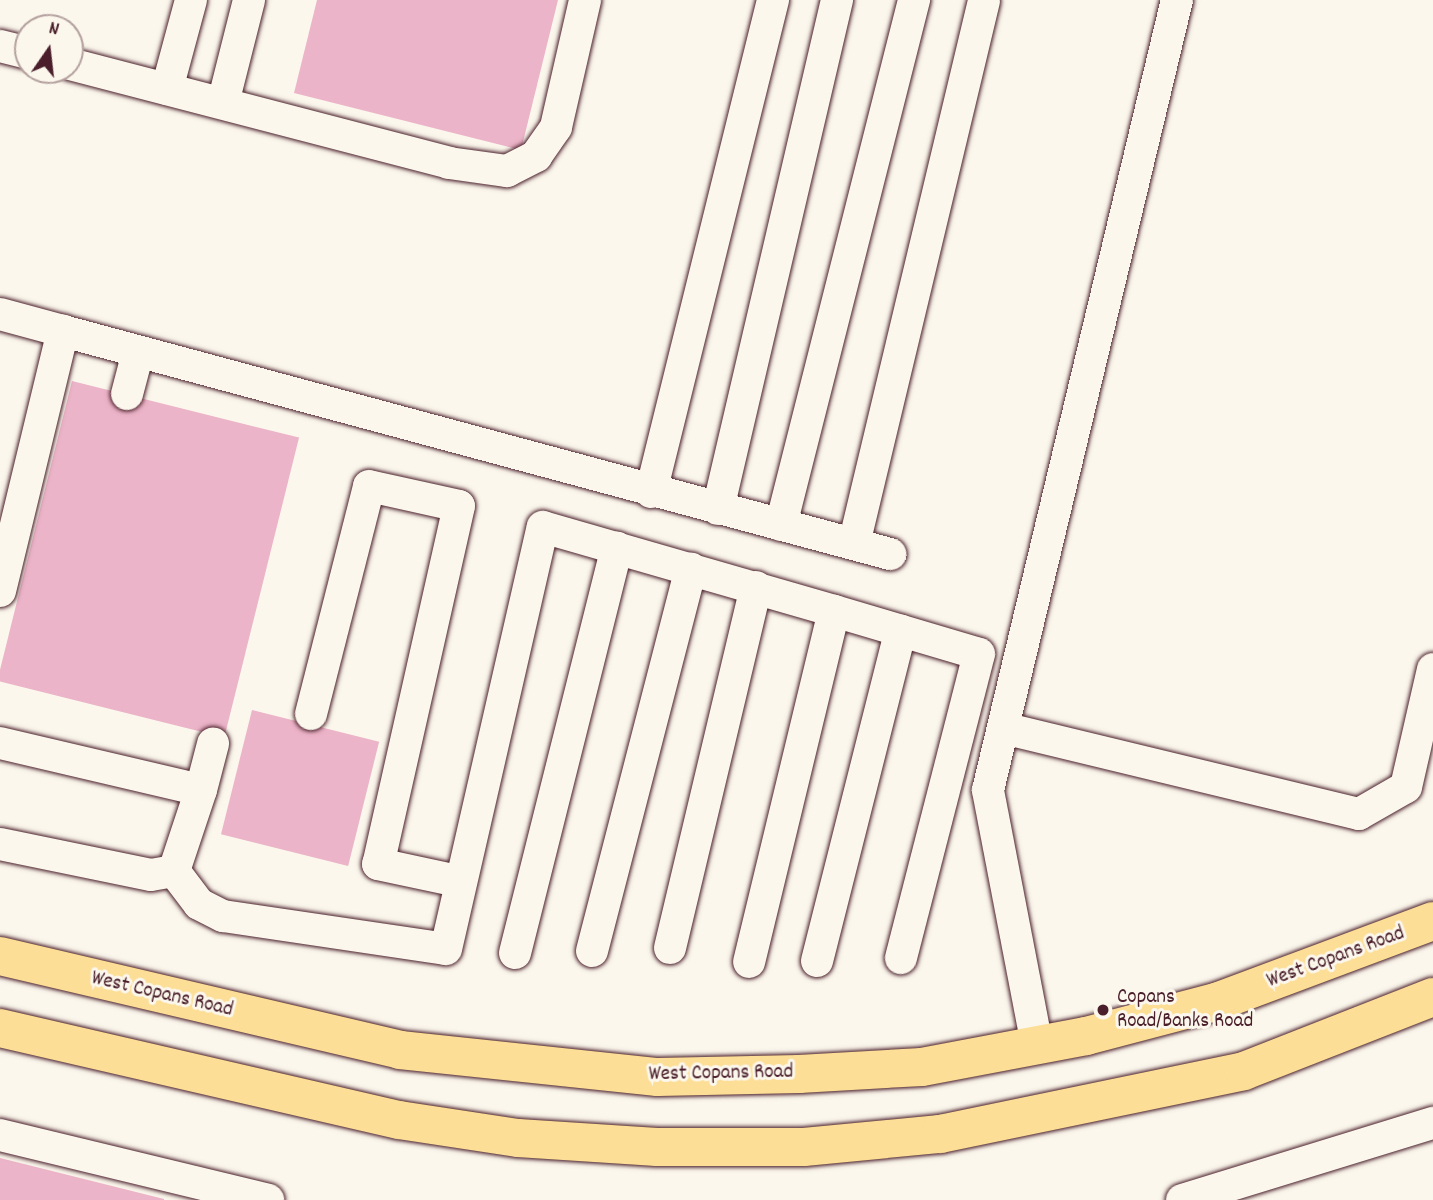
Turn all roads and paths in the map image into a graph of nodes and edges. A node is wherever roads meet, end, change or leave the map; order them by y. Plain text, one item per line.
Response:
1 (249, 0) edge
2 (584, 0) edge
3 (774, 0) edge
4 (837, 0) edge
5 (914, 0) edge
6 (1177, 0) edge
7 (188, 1) edge
8 (984, 1) edge
9 (84, 68) edge
10 (167, 89) junction
11 (223, 103) junction
12 (0, 314) edge
13 (63, 331) junction
14 (138, 352) junction
15 (127, 394) dead end
16 (651, 492) junction
17 (718, 509) junction
18 (781, 525) junction
19 (854, 544) junction
20 (617, 548) junction
21 (890, 554) dead end
22 (691, 569) junction
23 (756, 587) junction
24 (0, 591) edge
25 (834, 611) junction
26 (901, 630) junction
27 (1433, 669) edge
28 (312, 714) dead end
29 (1003, 728) junction
30 (0, 743) edge
31 (213, 744) dead end
32 (201, 790) junction
33 (0, 844) edge
34 (174, 871) junction
35 (458, 881) junction
36 (1433, 921) edge
37 (670, 948) dead end
38 (593, 951) dead end
39 (515, 953) dead end
40 (0, 956) edge
41 (901, 958) dead end
42 (817, 961) dead end
43 (749, 962) dead end
44 (1433, 997) edge
45 (0, 1028) edge
46 (1037, 1045) junction
47 (1433, 1123) edge
48 (0, 1135) edge
49 (268, 1200) edge
50 (1182, 1200) edge

1 - 11 lane
2 - 11 lane
3 - 16 lane
4 - 17 lane
5 - 18 lane
6 - 29 lane
7 - 10 lane
8 - 19 lane
9 - 10 lane
10 - 11 lane
12 - 13 lane
13 - 14 lane
13 - 24 lane
14 - 15 lane
14 - 16 lane
16 - 17 lane
17 - 18 lane
18 - 19 lane
19 - 21 lane
20 - 22 lane
20 - 35 lane
20 - 39 lane
22 - 23 lane
22 - 38 lane
23 - 25 lane
23 - 37 lane
25 - 26 lane
25 - 43 lane
26 - 41 lane
26 - 42 lane
27 - 29 lane
28 - 35 lane
29 - 46 lane
30 - 32 lane
31 - 32 lane
32 - 34 lane
33 - 34 lane
34 - 35 lane
36 - 46 main road, West Copans Road
40 - 46 main road, West Copans Road
44 - 45 main road
47 - 50 lane
48 - 49 lane

